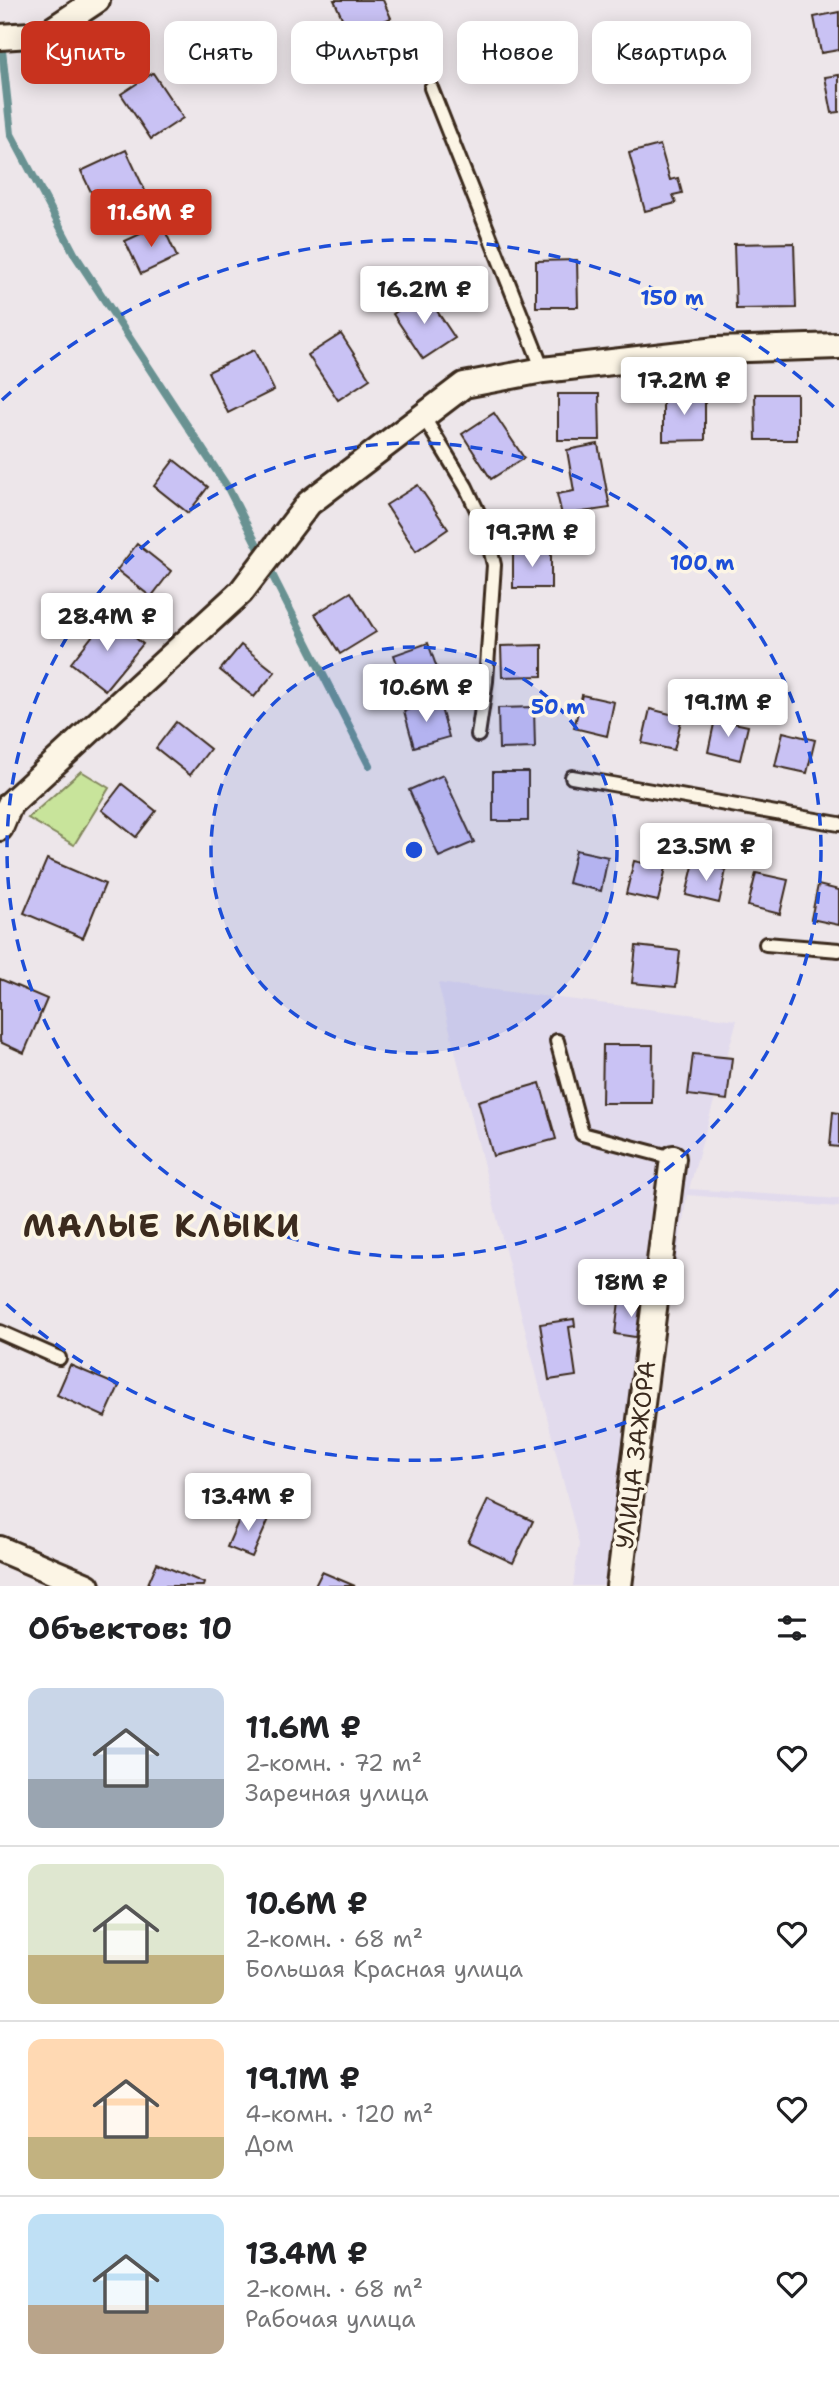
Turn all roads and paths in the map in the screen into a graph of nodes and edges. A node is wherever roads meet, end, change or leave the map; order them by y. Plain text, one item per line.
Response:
1 (97, 0) edge
2 (0, 37) edge
3 (431, 88) dead end
4 (839, 346) edge
5 (543, 370) junction
6 (423, 416) junction
7 (478, 735) dead end
8 (572, 777) dead end
9 (5, 801) edge
10 (839, 824) edge
11 (0, 828) edge
12 (766, 944) dead end
13 (839, 950) edge
14 (557, 1041) dead end
15 (673, 1158) joint
16 (0, 1332) edge
17 (59, 1358) dead end
18 (0, 1549) edge
19 (87, 1586) edge
20 (619, 1586) edge

1 - 2 street
3 - 5 lane
4 - 5 street
5 - 6 street
6 - 7 lane
6 - 9 street
8 - 10 lane
9 - 11 street
12 - 13 lane
14 - 15 lane
15 - 20 street, УЛИЦА ЗАЖОРА
16 - 17 lane
18 - 19 street

